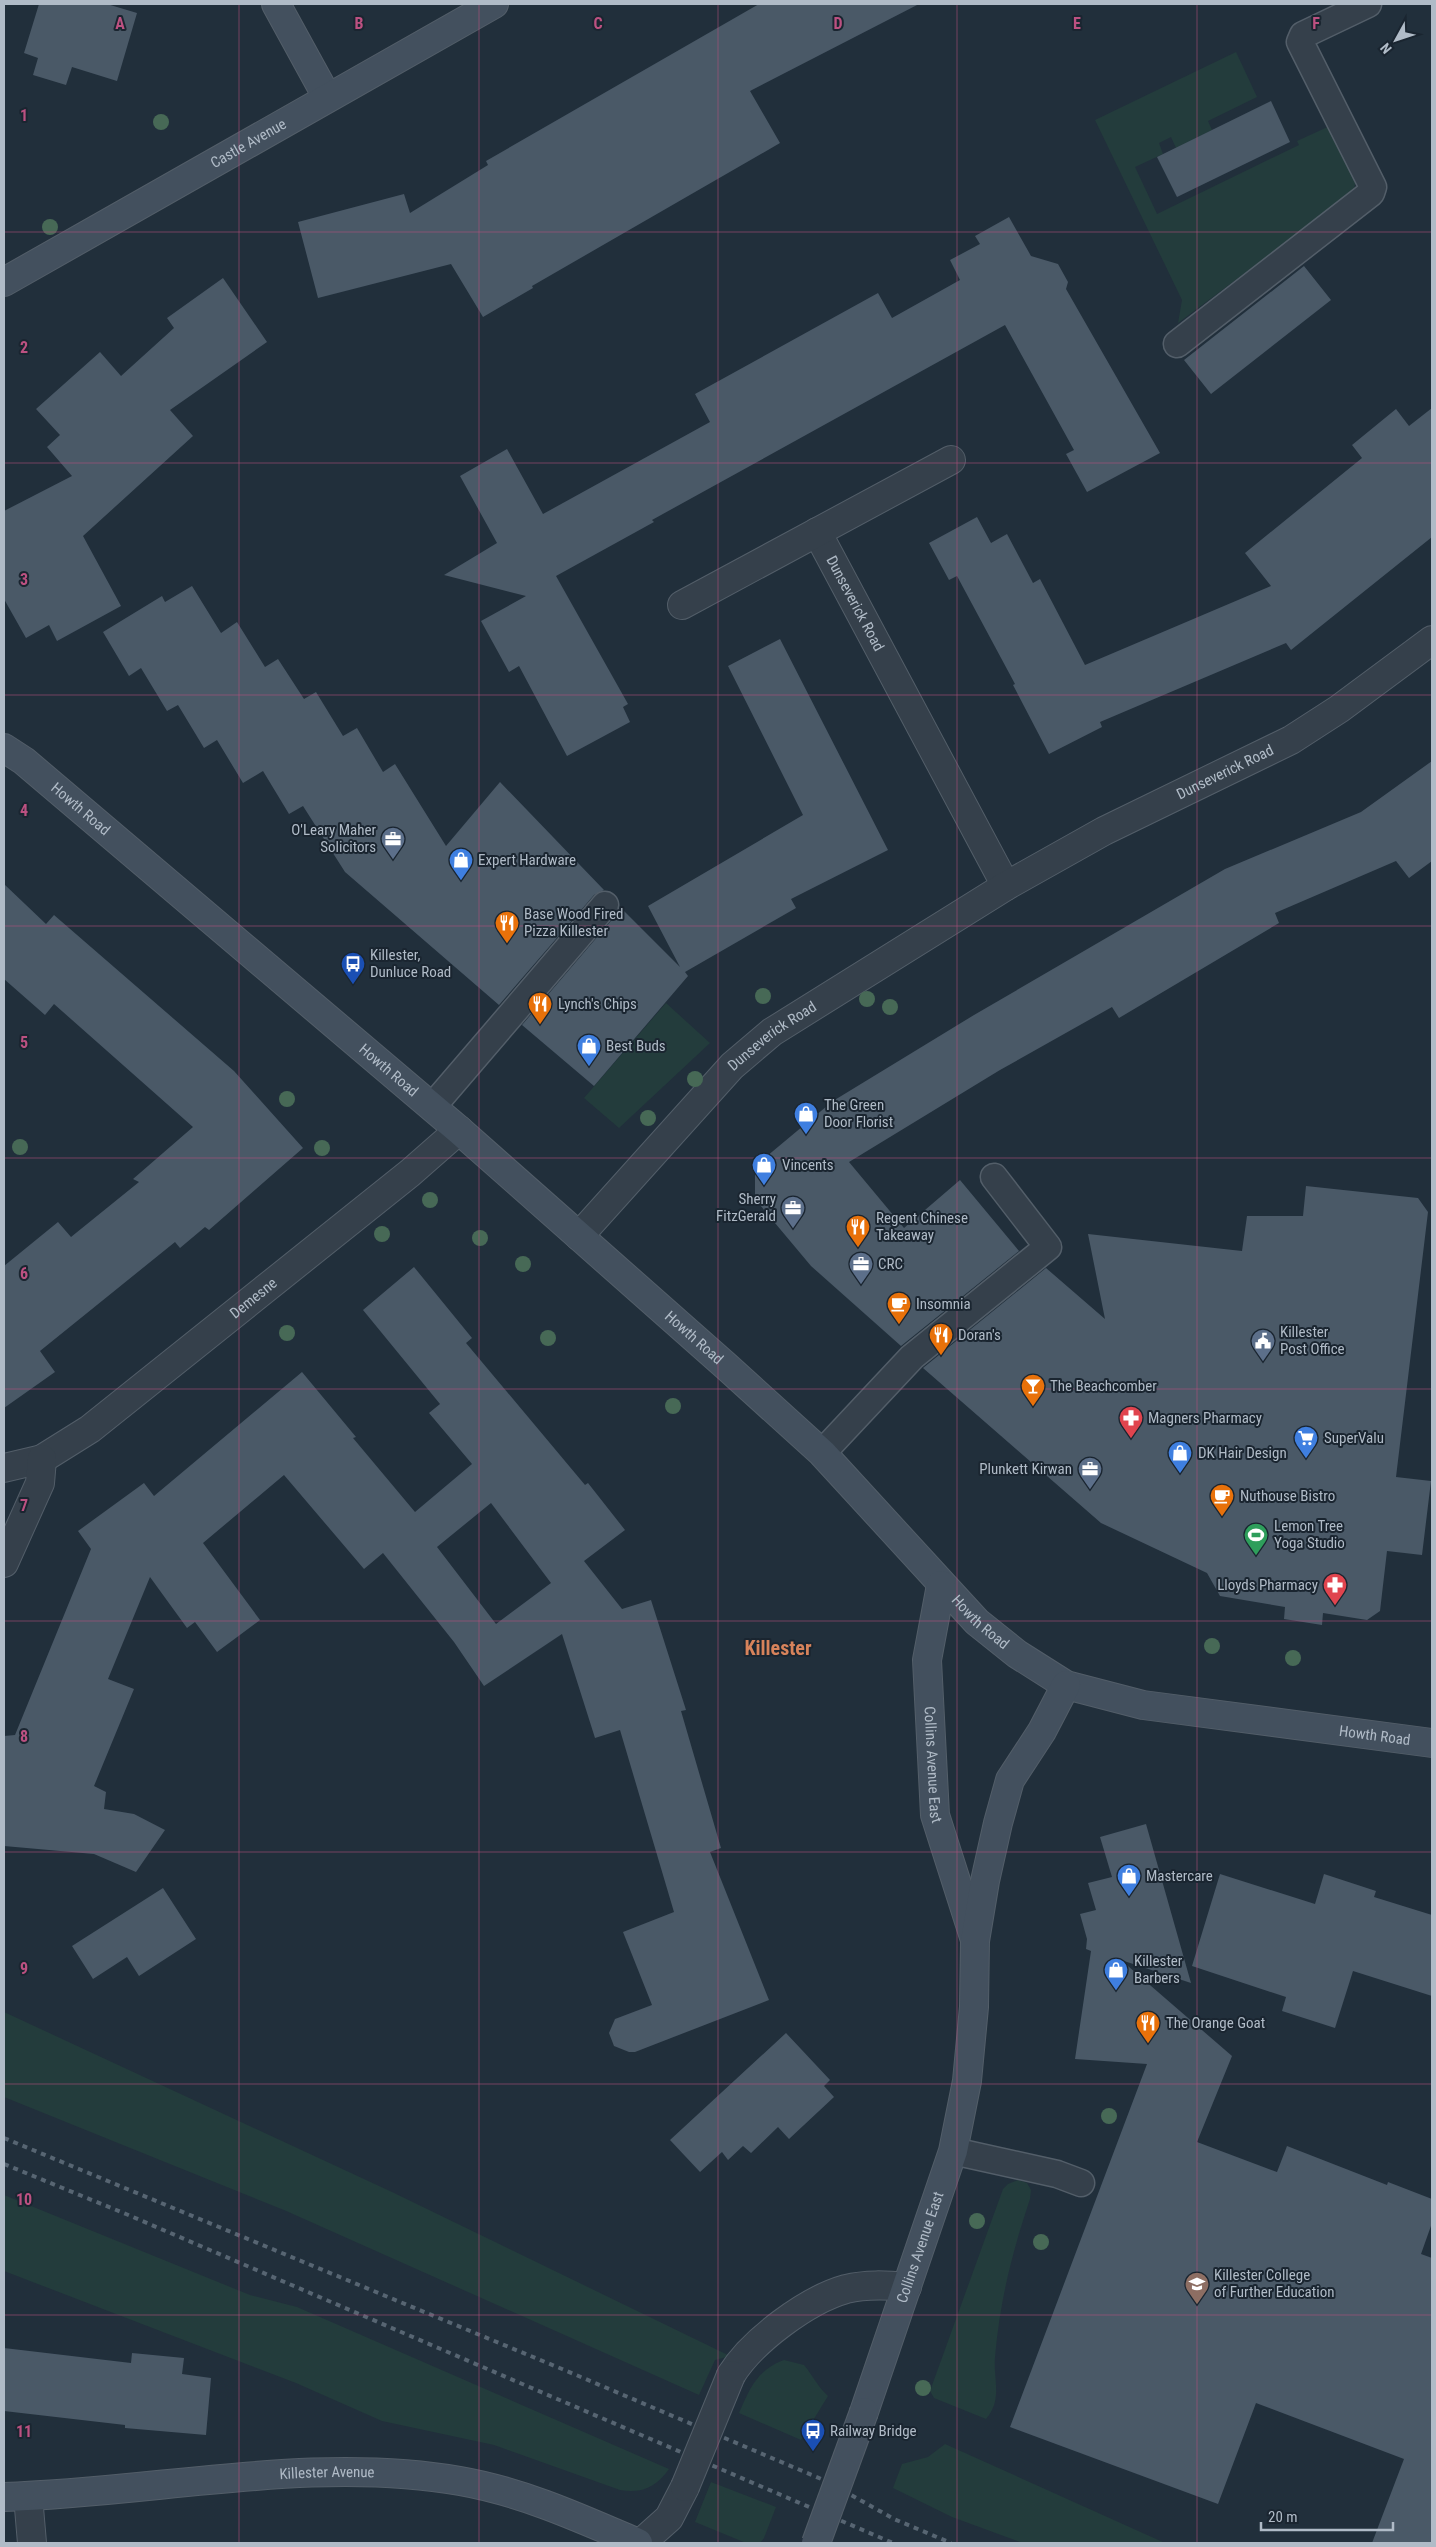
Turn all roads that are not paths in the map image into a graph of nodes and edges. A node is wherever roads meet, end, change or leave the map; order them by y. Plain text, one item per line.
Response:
1 (276, 4) edge
2 (494, 4) edge
3 (1368, 4) edge
4 (327, 97) junction
5 (4, 282) edge
6 (1176, 344) dead end
7 (951, 460) dead end
8 (817, 532) junction
9 (682, 605) dead end
10 (1432, 640) edge
11 (4, 739) edge
12 (14, 754) edge
13 (1006, 886) junction
14 (606, 905) dead end
15 (432, 1107) junction
16 (459, 1130) junction
17 (994, 1177) dead end
18 (579, 1236) junction
19 (822, 1454) junction
20 (42, 1459) junction
21 (4, 1468) edge
22 (4, 1563) edge
23 (941, 1585) junction
24 (1066, 1685) junction
25 (1432, 1743) edge
26 (975, 1941) junction
27 (953, 2151) junction
28 (1081, 2183) dead end
29 (907, 2286) junction
30 (16, 2496) edge
31 (32, 2543) edge
32 (639, 2543) edge
33 (816, 2543) edge

1 - 4 main road
2 - 4 main road, Castle Avenue
3 - 6 lane
4 - 5 main road, Castle Avenue
7 - 8 street
8 - 9 street
8 - 13 street, Dunseverick Road
10 - 13 street, Dunseverick Road
11 - 12 main road, Howth Road
12 - 15 main road, Howth Road
13 - 18 street, Dunseverick Road
14 - 15 lane
15 - 16 main road, Howth Road
16 - 18 main road, Howth Road
16 - 20 street, Demesne
17 - 19 lane
18 - 19 main road, Howth Road
19 - 23 main road, Howth Road
20 - 21 street, Demesne
20 - 22 street
23 - 24 main road, Howth Road
23 - 26 main road, Collins Avenue East
24 - 25 main road, Howth Road
24 - 26 main road, Collins Avenue East
26 - 27 main road, Collins Avenue East
27 - 28 lane
27 - 29 main road, Collins Avenue East
29 - 32 street, bridge
29 - 33 main road, Collins Avenue East, bridge
30 - 31 street
30 - 32 main road, Killester Avenue

